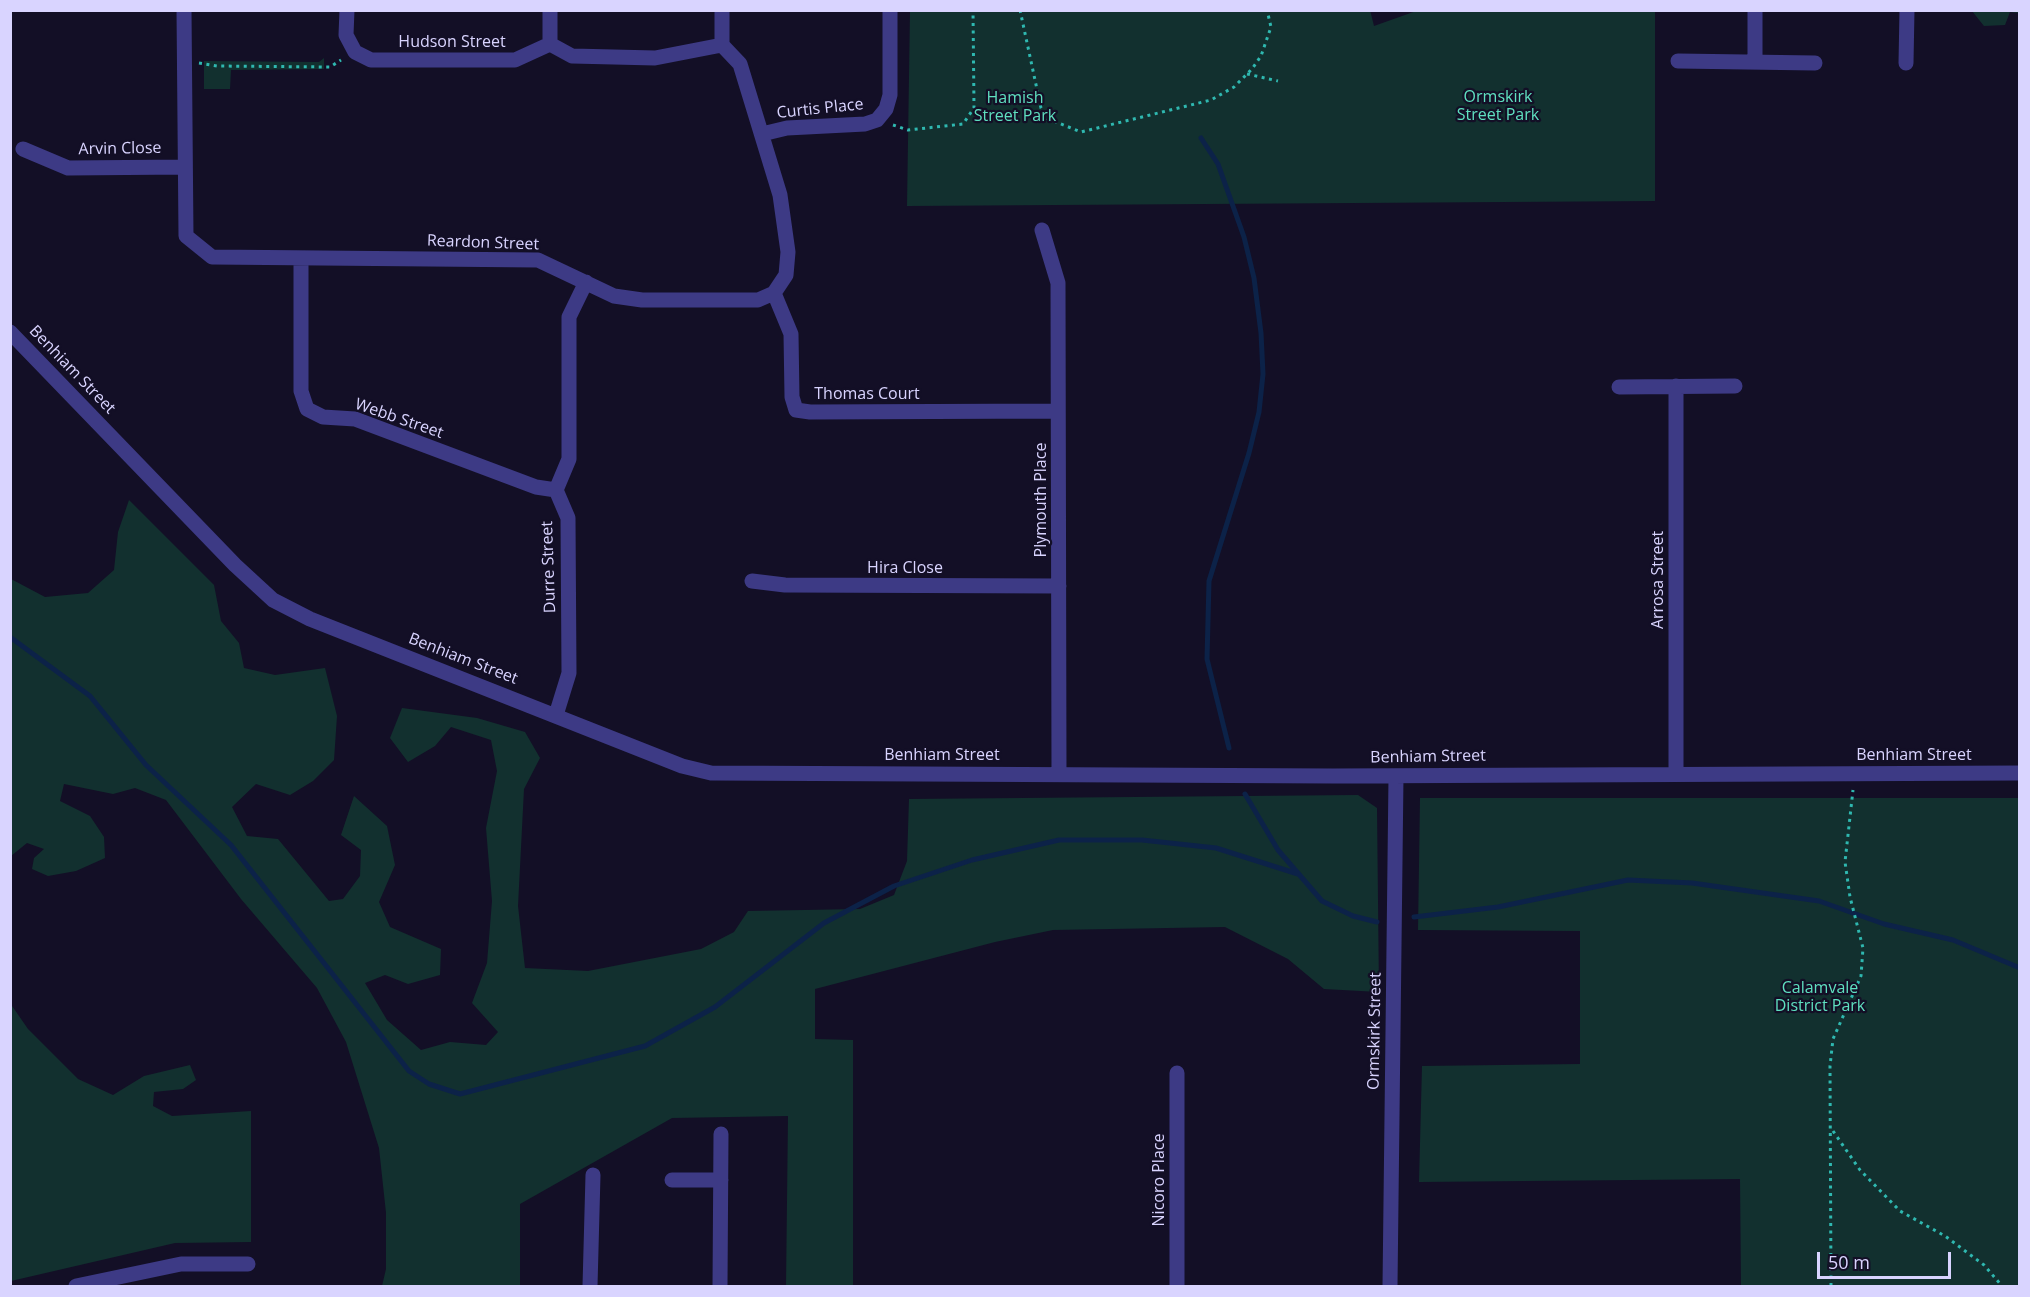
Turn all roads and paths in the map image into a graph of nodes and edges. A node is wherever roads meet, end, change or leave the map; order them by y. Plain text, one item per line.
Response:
1 (184, 10) edge
2 (347, 10) edge
3 (550, 10) edge
4 (722, 10) edge
5 (890, 10) edge
6 (973, 10) edge
7 (1020, 10) edge
8 (1267, 10) edge
9 (1755, 10) edge
10 (1907, 10) edge
11 (550, 44) junction
12 (722, 45) junction
13 (355, 52) junction
14 (186, 60) junction
15 (1678, 61) dead end
16 (1755, 62) junction
17 (1815, 63) dead end
18 (1906, 63) dead end
19 (1247, 74) junction
20 (1278, 81) dead end
21 (877, 120) junction
22 (762, 134) junction
23 (23, 149) dead end
24 (185, 167) junction
25 (1042, 230) dead end
26 (301, 258) junction
27 (586, 282) junction
28 (774, 293) junction
29 (10, 332) edge
30 (1676, 386) junction
31 (1734, 386) dead end
32 (1619, 387) dead end
33 (1058, 411) junction
34 (556, 490) junction
35 (752, 581) dead end
36 (1059, 586) junction
37 (556, 715) junction
38 (1059, 773) junction
39 (1676, 773) junction
40 (1854, 773) junction
41 (2019, 773) edge
42 (1396, 776) junction
43 (1177, 1073) dead end
44 (1832, 1129) junction
45 (721, 1134) dead end
46 (593, 1175) dead end
47 (672, 1180) dead end
48 (721, 1180) junction
49 (248, 1264) dead end
50 (145, 1279) edge
51 (76, 1287) edge
52 (590, 1287) edge
53 (720, 1287) edge
54 (1177, 1287) edge
55 (1390, 1287) edge
56 (1831, 1287) edge
57 (2002, 1287) edge

1 - 14 street, Reardon Street
2 - 13 street
3 - 11 street
4 - 12 street
5 - 21 street, Curtis Place
6 - 21 path
7 - 19 path
8 - 19 path
9 - 16 street
10 - 18 street
11 - 12 street
11 - 13 street, Hudson Street
12 - 22 street
13 - 14 path
14 - 24 street, Reardon Street
15 - 16 street
16 - 17 street
19 - 20 path
21 - 22 street, Curtis Place
22 - 28 street
23 - 24 street, Arvin Close
24 - 26 street, Reardon Street
25 - 33 street, Plymouth Place
26 - 27 street, Reardon Street
26 - 34 street, Webb Street
27 - 28 street, Reardon Street
27 - 34 street
28 - 33 street, Thomas Court
29 - 37 street, Benhiam Street
30 - 31 street
30 - 32 street
30 - 39 street, Arrosa Street
33 - 36 street, Plymouth Place
34 - 37 street, Durre Street
35 - 36 street, Hira Close
36 - 38 street, Plymouth Place
37 - 38 street, Benhiam Street
38 - 42 street, Benhiam Street
39 - 40 street, Benhiam Street
39 - 42 street, Benhiam Street
40 - 41 street, Benhiam Street
40 - 44 path
42 - 55 street, Ormskirk Street
43 - 54 street, Nicoro Place
44 - 56 path
44 - 57 path
45 - 48 street
46 - 52 street
47 - 48 street
48 - 53 street
49 - 50 street
50 - 51 street

